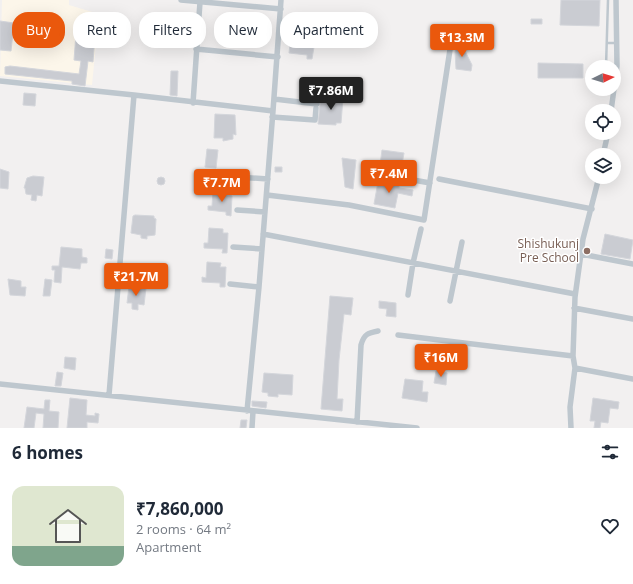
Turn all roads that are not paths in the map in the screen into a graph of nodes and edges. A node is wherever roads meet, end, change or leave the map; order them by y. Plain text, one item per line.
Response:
1 (181, 0) edge
2 (281, 0) edge
3 (608, 0) edge
4 (616, 0) edge
5 (200, 2) junction
6 (281, 9) junction
7 (451, 43) dead end
8 (607, 43) junction
9 (617, 43) junction
10 (196, 49) junction
11 (278, 57) junction
12 (606, 60) edge
13 (616, 60) edge
14 (0, 81) edge
15 (134, 95) junction
16 (274, 99) junction
17 (193, 103) junction
18 (273, 114) junction
19 (204, 175) dead end
20 (268, 179) junction
21 (408, 179) dead end
22 (438, 179) dead end
23 (430, 183) junction
24 (597, 184) edge
25 (266, 195) junction
26 (592, 209) junction
27 (237, 210) dead end
28 (265, 212) junction
29 (421, 229) dead end
30 (263, 234) junction
31 (462, 242) dead end
32 (233, 247) dead end
33 (262, 249) junction
34 (581, 254) junction
35 (413, 263) junction
36 (633, 264) edge
37 (456, 271) junction
38 (230, 284) dead end
39 (259, 287) junction
40 (575, 294) junction
41 (408, 295) dead end
42 (450, 301) dead end
43 (574, 308) junction
44 (633, 319) edge
45 (378, 331) dead end
46 (398, 335) dead end
47 (573, 356) junction
48 (575, 368) junction
49 (633, 379) edge
50 (0, 384) edge
51 (109, 395) junction
52 (250, 411) junction
53 (357, 422) junction
54 (252, 428) edge
55 (417, 428) edge
56 (571, 428) edge

1 - 5 street
2 - 6 street
3 - 8 lane
4 - 9 street
5 - 6 street
5 - 10 street
6 - 11 street
7 - 23 street
8 - 9 lane
8 - 12 lane
9 - 13 street
10 - 11 street
10 - 17 street
11 - 16 street
14 - 15 street
15 - 17 street
15 - 51 street
16 - 18 street
16 - 18 street
17 - 18 street
18 - 20 street
19 - 20 street
20 - 25 street
21 - 23 street
22 - 26 street
23 - 25 street
24 - 26 street
25 - 28 street
26 - 34 street
27 - 28 street
28 - 30 street
29 - 35 street
30 - 33 street
30 - 35 street
31 - 37 street
32 - 33 street
33 - 39 street
34 - 36 street
34 - 40 street
35 - 37 street
35 - 41 street
37 - 40 street
37 - 42 street
38 - 39 street
39 - 52 street
40 - 43 street
43 - 44 street
43 - 47 street
45 - 53 street
46 - 47 street
47 - 48 street
48 - 49 street
48 - 56 street
50 - 51 street
51 - 52 street
52 - 53 street
52 - 54 street
53 - 55 street

